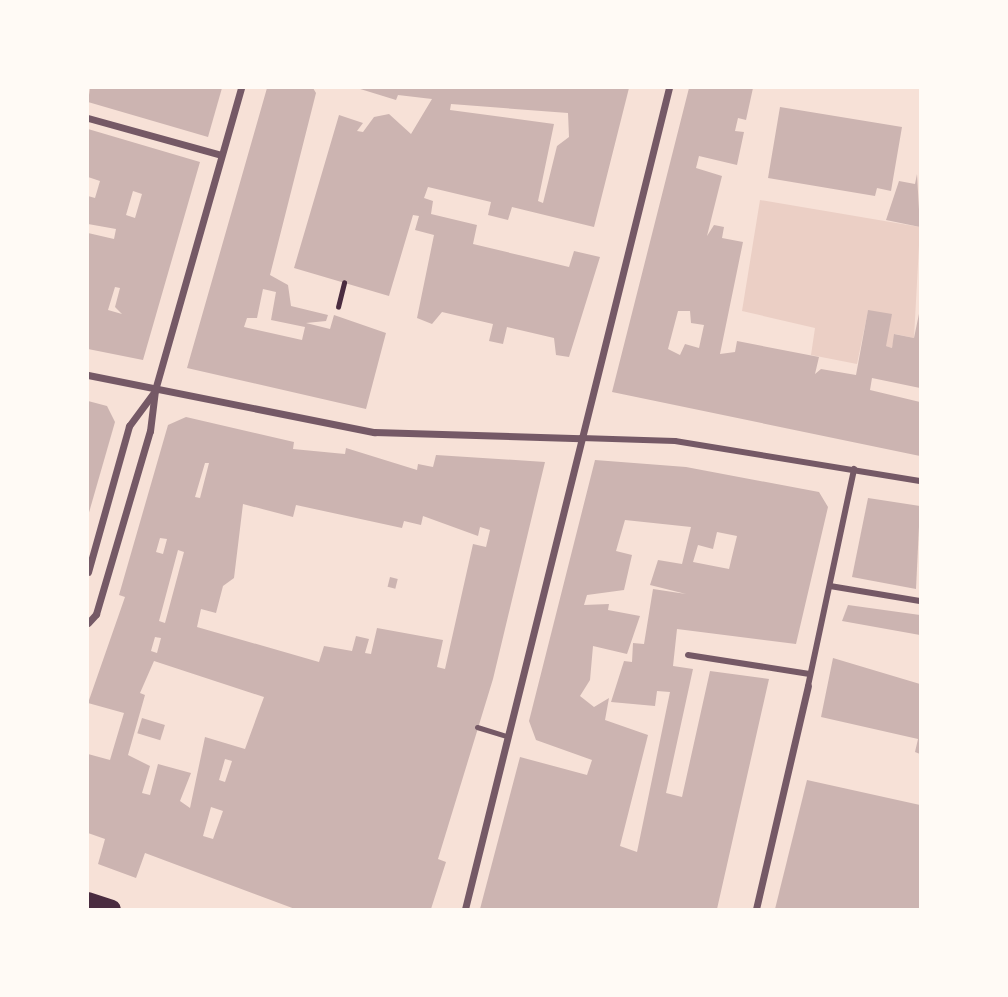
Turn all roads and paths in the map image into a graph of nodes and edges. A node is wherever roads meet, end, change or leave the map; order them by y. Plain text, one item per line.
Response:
1 (241, 88) edge
2 (668, 88) edge
3 (88, 118) edge
4 (221, 155) junction
5 (344, 283) dead end
6 (338, 306) dead end
7 (88, 375) edge
8 (155, 390) junction
9 (581, 438) junction
10 (854, 469) junction
11 (920, 481) edge
12 (88, 572) edge
13 (830, 586) junction
14 (920, 601) edge
15 (88, 623) edge
16 (688, 655) dead end
17 (810, 674) junction
18 (808, 686) joint
19 (477, 727) dead end
20 (508, 736) junction
21 (88, 901) edge
22 (112, 909) edge
23 (465, 909) edge
24 (756, 909) edge

1 - 4 street
2 - 9 street
3 - 4 street
4 - 8 street
5 - 6 path
7 - 8 street
8 - 9 street
8 - 12 street
8 - 15 street
9 - 10 street
9 - 20 street
10 - 11 street
10 - 13 street
13 - 14 street
13 - 17 street
16 - 17 street
17 - 18 street
18 - 24 street
19 - 20 lane
20 - 23 street
21 - 22 main road

